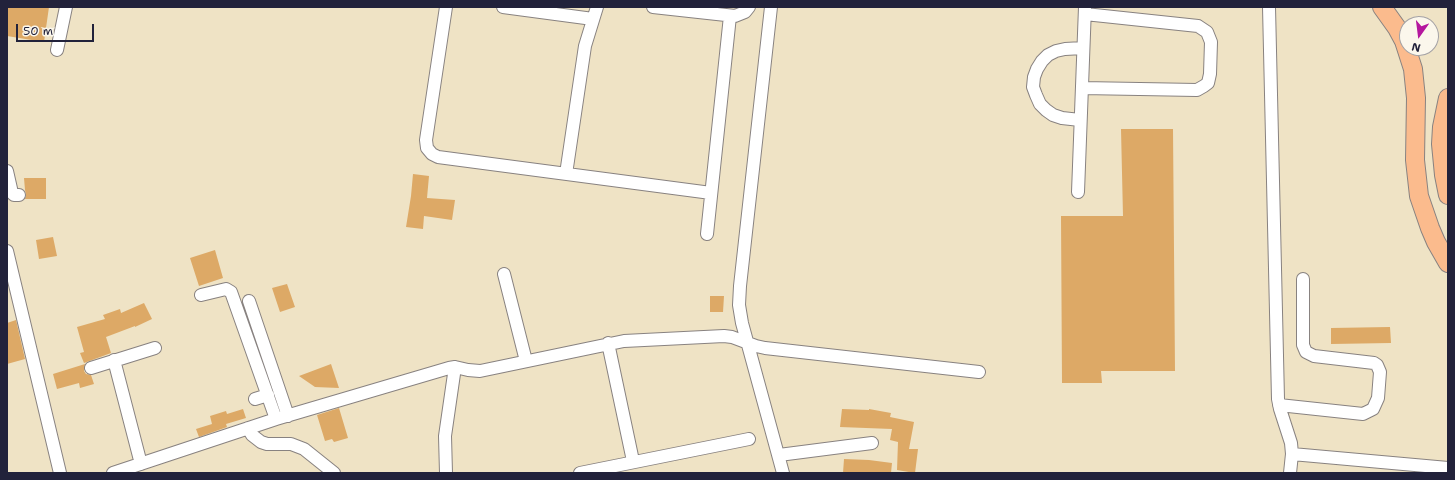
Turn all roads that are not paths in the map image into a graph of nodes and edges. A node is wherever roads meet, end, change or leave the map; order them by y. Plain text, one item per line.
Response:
1 (66, 7) edge
2 (446, 7) edge
3 (504, 7) edge
4 (597, 7) edge
5 (653, 7) edge
6 (749, 7) edge
7 (771, 7) edge
8 (1269, 7) edge
9 (1382, 7) edge
10 (1085, 11) edge
11 (730, 16) junction
12 (593, 19) junction
13 (1084, 48) junction
14 (57, 50) dead end
15 (1082, 88) junction
16 (1448, 98) edge
17 (1080, 120) junction
18 (7, 171) edge
19 (566, 174) junction
20 (1078, 192) dead end
21 (711, 193) junction
22 (19, 195) dead end
23 (1448, 195) edge
24 (707, 234) dead end
25 (7, 251) edge
26 (1448, 263) edge
27 (504, 274) dead end
28 (1303, 279) dead end
29 (201, 295) dead end
30 (250, 301) dead end
31 (608, 343) junction
32 (747, 343) junction
33 (155, 348) dead end
34 (114, 360) junction
35 (526, 361) junction
36 (456, 367) junction
37 (91, 368) dead end
38 (979, 372) dead end
39 (268, 395) junction
40 (255, 399) dead end
41 (1279, 405) junction
42 (282, 417) junction
43 (248, 428) junction
44 (748, 439) dead end
45 (872, 443) dead end
46 (1292, 454) junction
47 (779, 455) junction
48 (633, 461) junction
49 (141, 464) junction
50 (1448, 468) edge
51 (60, 473) edge
52 (113, 473) edge
53 (334, 473) edge
54 (446, 473) edge
55 (580, 473) edge
56 (783, 473) edge
57 (1290, 473) edge

1 - 14 street
2 - 19 street
3 - 12 street
4 - 12 street
5 - 11 street
6 - 11 street
7 - 32 street
8 - 41 street
9 - 26 highway
10 - 13 street
10 - 15 street
11 - 21 street
12 - 19 street
13 - 15 street
13 - 17 street
15 - 17 street
16 - 23 highway
17 - 20 street
18 - 22 street
19 - 21 street
21 - 24 street
25 - 51 street
27 - 35 street
28 - 41 street
29 - 39 street
30 - 42 street
31 - 32 street
31 - 35 street
31 - 48 street
32 - 38 street
32 - 47 street
33 - 34 street
34 - 37 street
34 - 49 street
35 - 36 street
36 - 42 street
36 - 54 street
39 - 40 street
39 - 42 street
41 - 46 street
42 - 43 street
43 - 49 street
43 - 53 street
44 - 48 street
45 - 47 street
46 - 50 street
46 - 57 street
47 - 56 street
48 - 55 street
49 - 52 street

